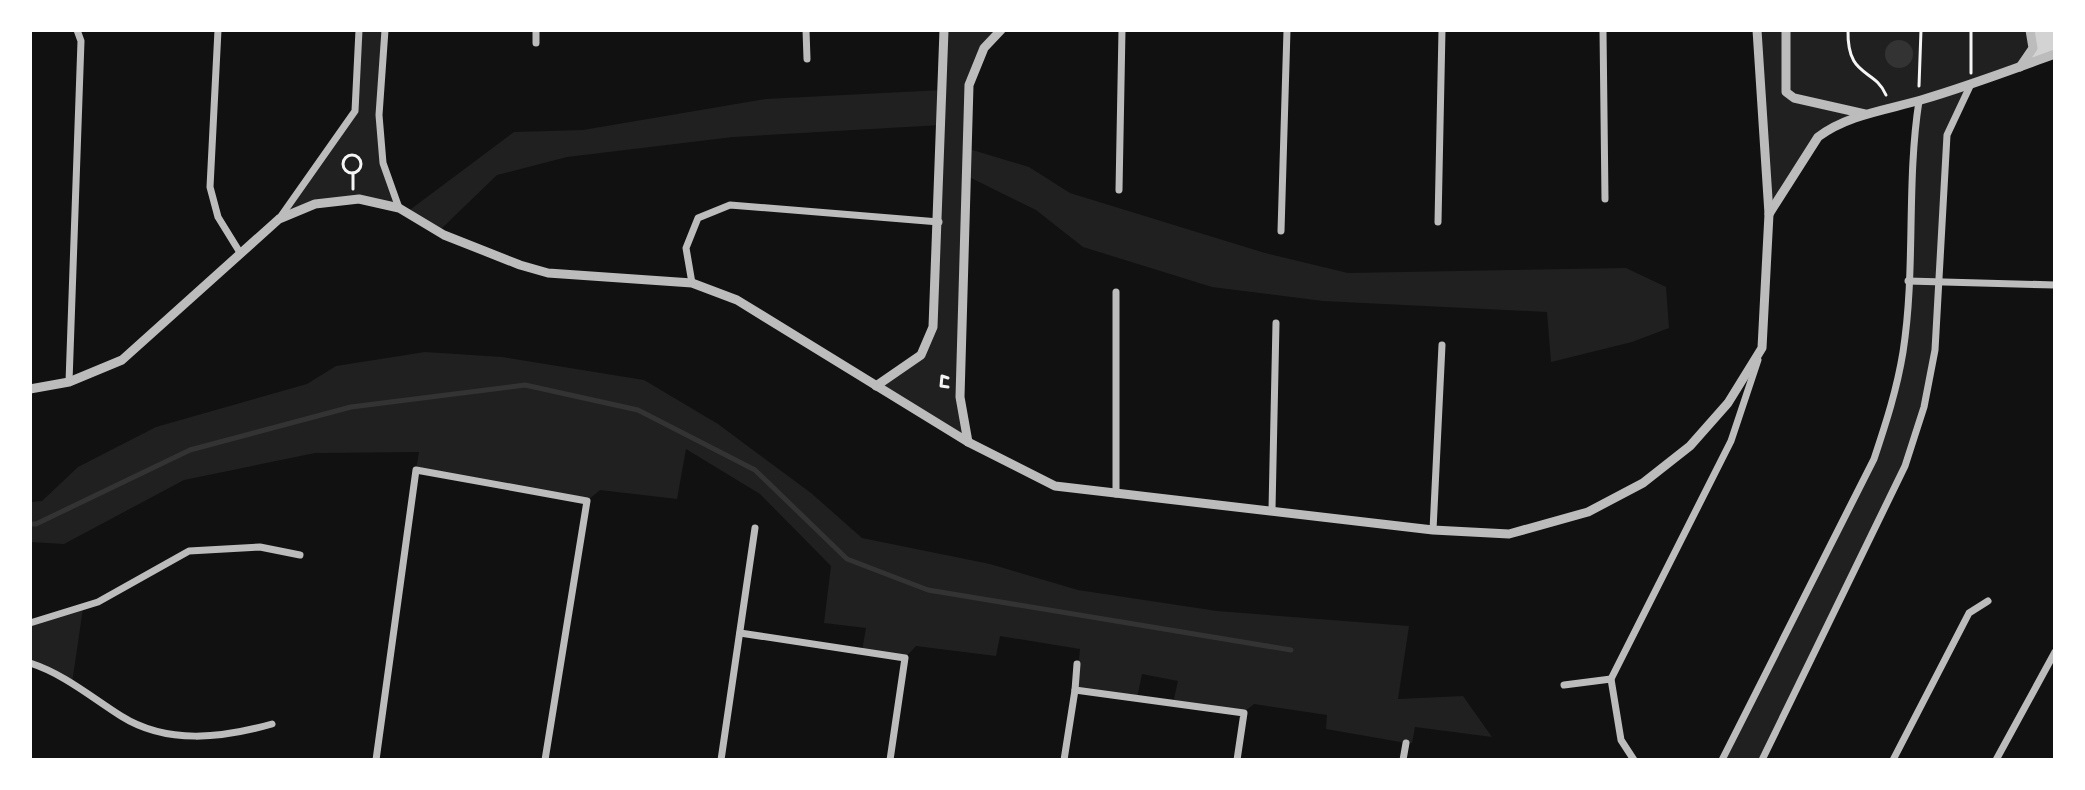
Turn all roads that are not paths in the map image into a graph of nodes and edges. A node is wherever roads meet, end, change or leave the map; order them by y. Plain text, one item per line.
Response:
1 (77, 30) edge
2 (218, 30) edge
3 (359, 30) edge
4 (385, 30) edge
5 (536, 30) edge
6 (806, 30) edge
7 (944, 30) edge
8 (1001, 30) edge
9 (1122, 30) edge
10 (1287, 30) edge
11 (1442, 30) edge
12 (1603, 30) edge
13 (1757, 30) edge
14 (1786, 30) edge
15 (2030, 30) edge
16 (536, 43) dead end
17 (2055, 54) edge
18 (807, 59) dead end
19 (2020, 67) junction
20 (1971, 84) junction
21 (1919, 101) junction
22 (1866, 114) junction
23 (1119, 190) dead end
24 (1605, 199) dead end
25 (399, 208) junction
26 (1769, 214) junction
27 (279, 219) junction
28 (939, 222) junction
29 (1438, 222) dead end
30 (1281, 231) dead end
31 (239, 251) junction
32 (1908, 281) junction
33 (692, 283) junction
34 (1938, 284) junction
35 (2055, 285) edge
36 (1116, 292) dead end
37 (1276, 323) dead end
38 (1442, 345) dead end
39 (1762, 348) junction
40 (69, 382) junction
41 (876, 386) junction
42 (30, 389) edge
43 (968, 442) junction
44 (1116, 494) junction
45 (1272, 509) junction
46 (755, 528) dead end
47 (1433, 530) junction
48 (300, 555) dead end
49 (1988, 601) dead end
50 (30, 623) edge
51 (740, 633) junction
52 (2055, 652) edge
53 (30, 663) edge
54 (1077, 664) dead end
55 (1611, 679) junction
56 (1564, 685) dead end
57 (1075, 690) junction
58 (272, 724) dead end
59 (1406, 743) dead end
60 (1998, 759) edge
61 (376, 760) edge
62 (545, 760) edge
63 (721, 760) edge
64 (890, 760) edge
65 (1064, 760) edge
66 (1237, 760) edge
67 (1403, 760) edge
68 (1634, 760) edge
69 (1722, 760) edge
70 (1762, 760) edge
71 (1893, 760) edge

1 - 40 street
2 - 31 street
3 - 27 street
4 - 25 street
5 - 16 street
6 - 18 street
7 - 28 street
8 - 43 street
9 - 23 street
10 - 30 street
11 - 29 street
12 - 24 street
13 - 26 street
14 - 22 street
15 - 19 street
17 - 19 street
19 - 20 street
20 - 21 street
20 - 34 street
21 - 22 street
21 - 32 street
22 - 26 street
25 - 27 street
25 - 33 street
26 - 39 street
27 - 31 street
28 - 33 street
28 - 41 street
31 - 40 street
32 - 34 street
32 - 69 street
33 - 41 street
34 - 35 street
34 - 70 street
36 - 44 street
37 - 45 street
38 - 47 street
39 - 47 street
39 - 55 street
40 - 42 street
41 - 43 street
43 - 44 street
44 - 45 street
45 - 47 street
46 - 51 street
48 - 50 street
49 - 71 street
51 - 63 street
51 - 64 street
52 - 60 street
53 - 58 street
54 - 57 street
55 - 56 street
55 - 68 street
57 - 65 street
57 - 66 street
59 - 67 street
61 - 62 street

